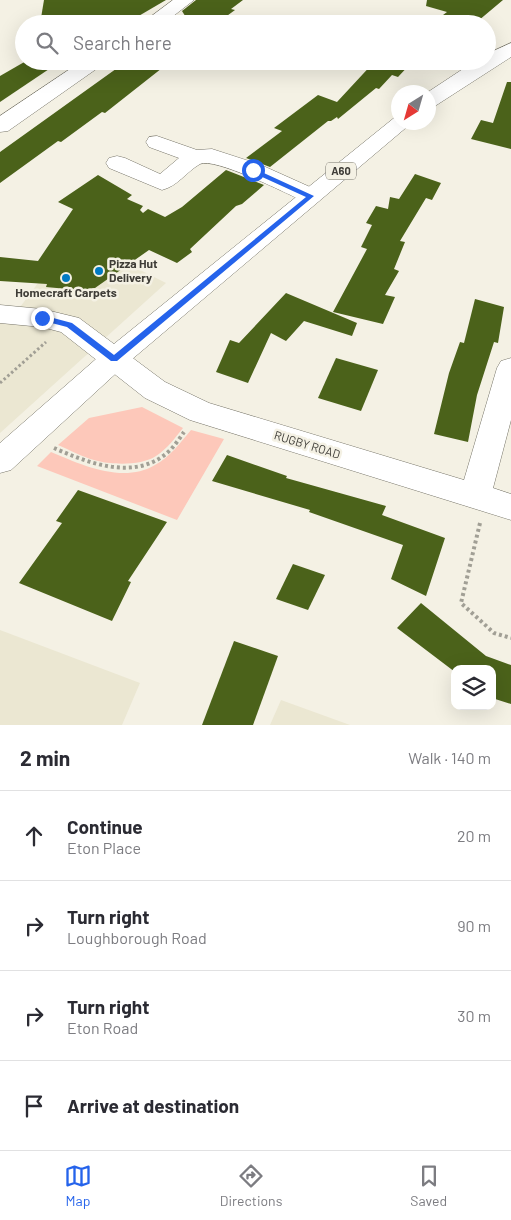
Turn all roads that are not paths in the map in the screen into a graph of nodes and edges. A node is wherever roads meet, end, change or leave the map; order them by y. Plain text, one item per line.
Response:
1 (185, 0) edge
2 (163, 15) edge
3 (511, 49) edge
4 (496, 57) edge
5 (82, 70) edge
6 (475, 70) edge
7 (436, 97) edge
8 (0, 126) edge
9 (392, 130) edge
10 (157, 142) dead end
11 (195, 157) junction
12 (117, 163) dead end
13 (310, 196) junction
14 (0, 314) edge
15 (114, 359) junction
16 (511, 368) edge
17 (0, 461) edge
18 (491, 501) edge

1 - 2 street
3 - 4 street
5 - 8 street
6 - 7 street
9 - 13 street, A60
10 - 11 street
11 - 12 street
11 - 13 street
13 - 15 street, A60
14 - 15 street, RUGBY ROAD
15 - 17 street, A60
15 - 18 street, RUGBY ROAD
16 - 18 street

